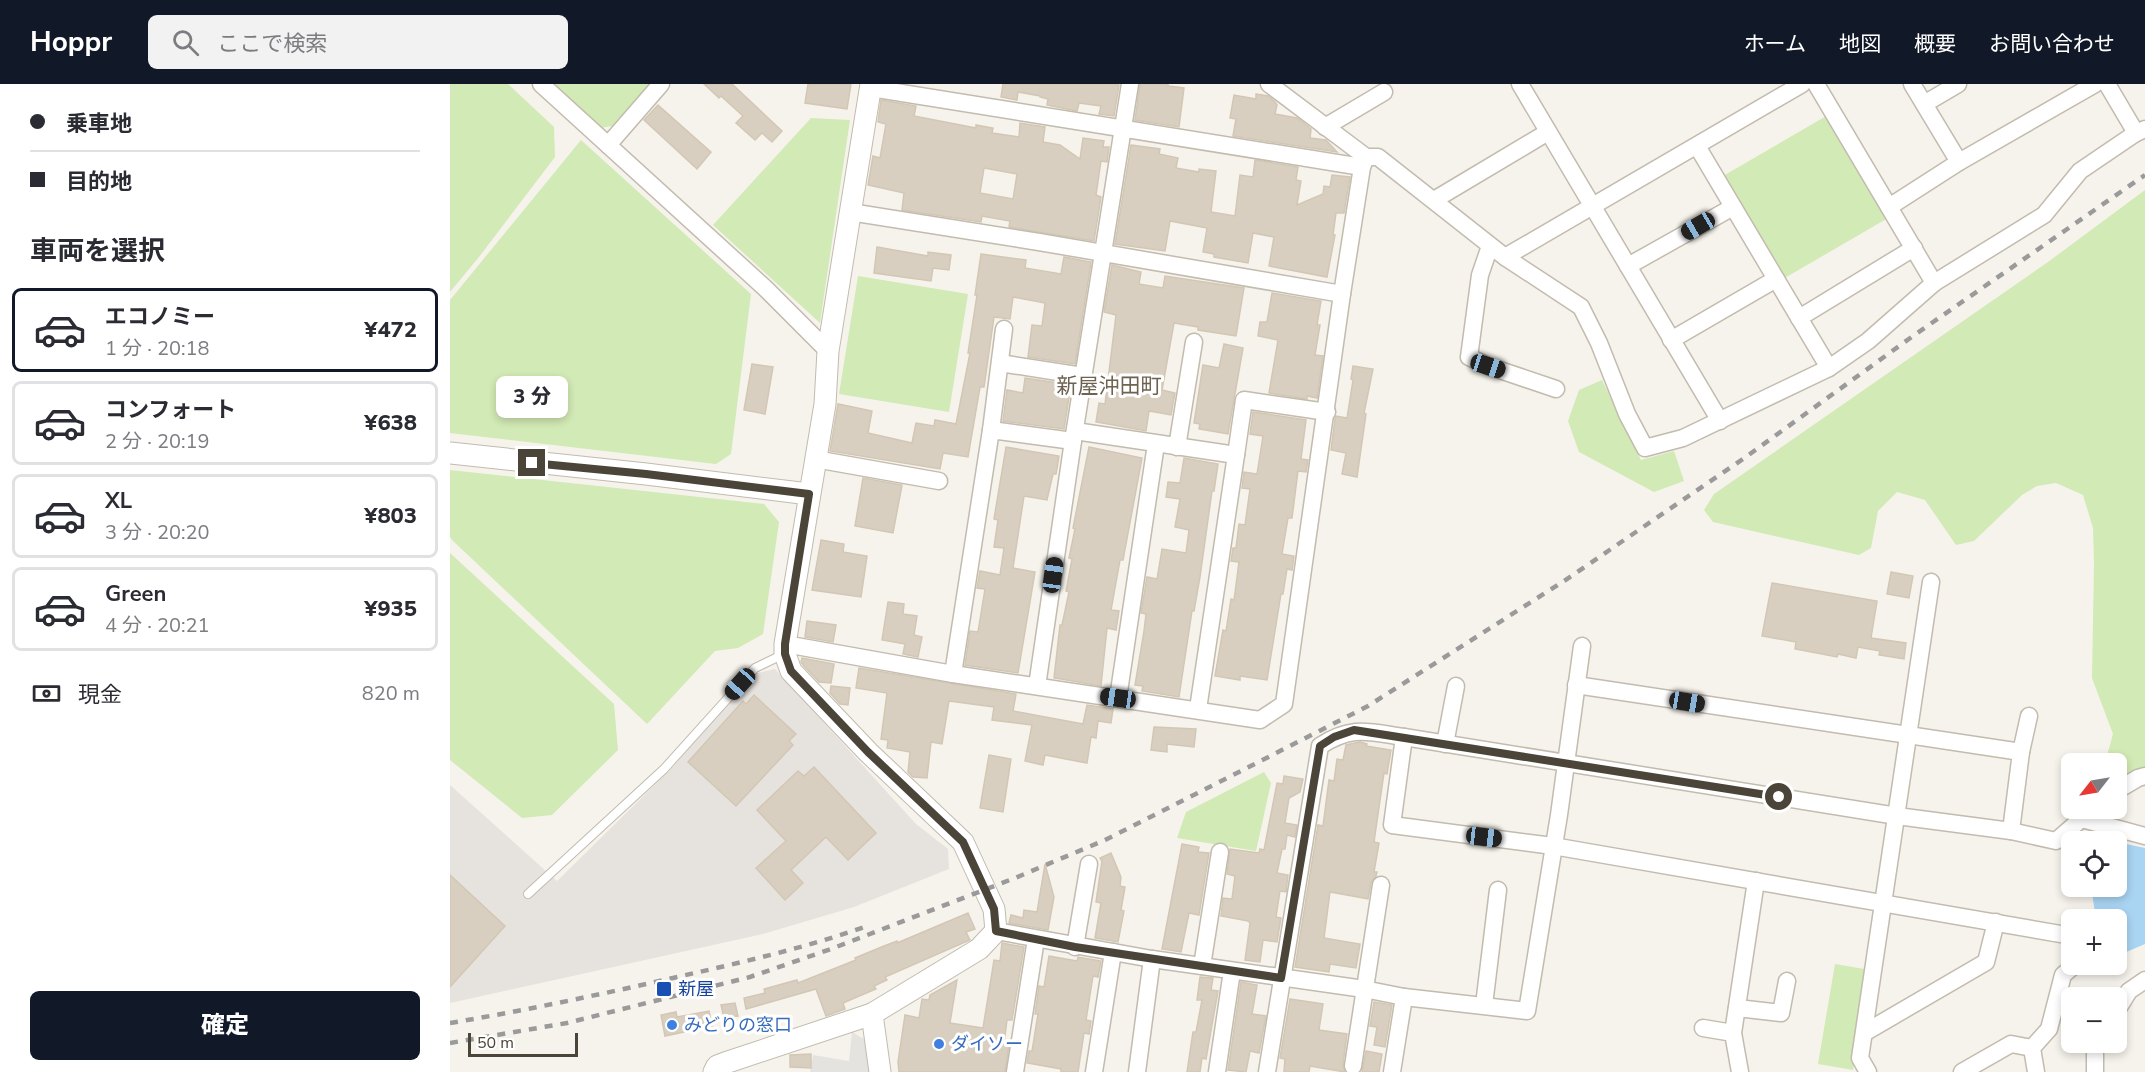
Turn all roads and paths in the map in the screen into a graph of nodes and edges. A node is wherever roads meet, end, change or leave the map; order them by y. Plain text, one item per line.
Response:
1 (541, 84) edge
2 (662, 84) edge
3 (1130, 84) edge
4 (1269, 84) edge
5 (1520, 84) edge
6 (1802, 84) edge
7 (1816, 84) edge
8 (1912, 84) edge
9 (1958, 84) edge
10 (2096, 84) edge
11 (2106, 84) edge
12 (871, 86) edge
13 (1384, 92) dead end
14 (1924, 104) junction
15 (1325, 127) junction
16 (1124, 129) junction
17 (2141, 131) edge
18 (1548, 132) junction
19 (608, 146) junction
20 (1697, 146) junction
21 (1364, 162) junction
22 (1959, 162) junction
23 (1434, 200) junction
24 (1592, 206) junction
25 (1733, 207) junction
26 (1889, 207) junction
27 (850, 212) junction
28 (1490, 246) junction
29 (1914, 248) junction
30 (1104, 254) junction
31 (1505, 257) junction
32 (1628, 267) junction
33 (1776, 279) junction
34 (1934, 283) junction
35 (1342, 294) junction
36 (1799, 318) junction
37 (1004, 329) dead end
38 (1671, 340) junction
39 (1194, 342) dead end
40 (828, 351) junction
41 (1000, 363) junction
42 (1829, 368) junction
43 (1083, 376) junction
44 (1556, 389) dead end
45 (1326, 412) junction
46 (1720, 421) junction
47 (991, 430) junction
48 (1074, 436) junction
49 (1156, 444) junction
50 (1177, 447) junction
51 (450, 453) edge
52 (1236, 455) junction
53 (815, 459) junction
54 (939, 481) dead end
55 (809, 494) junction
56 (1931, 582) dead end
57 (1582, 646) dead end
58 (785, 649) junction
59 (953, 674) junction
60 (1576, 685) junction
61 (1036, 686) junction
62 (1456, 686) dead end
63 (1118, 698) junction
64 (1198, 710) junction
65 (2029, 716) dead end
66 (1909, 735) junction
67 (1404, 737) junction
68 (1445, 744) junction
69 (2020, 752) junction
70 (1566, 762) junction
71 (2145, 776) edge
72 (2127, 784) edge
73 (1897, 816) junction
74 (2082, 819) edge
75 (2101, 819) edge
76 (2011, 831) junction
77 (2145, 836) edge
78 (1553, 846) junction
79 (1220, 852) dead end
80 (1089, 864) dead end
81 (1756, 881) junction
82 (1381, 885) dead end
83 (1498, 890) dead end
84 (528, 894) dead end
85 (1885, 903) junction
86 (1996, 922) junction
87 (996, 931) junction
88 (2061, 934) edge
89 (1036, 939) junction
90 (1075, 947) junction
91 (1113, 952) junction
92 (1152, 959) junction
93 (1202, 966) junction
94 (1232, 971) junction
95 (2063, 975) edge
96 (1281, 978) junction
97 (2145, 980) edge
98 (1787, 981) dead end
99 (1364, 989) junction
100 (2127, 994) edge
101 (1404, 997) junction
102 (1484, 1005) junction
103 (1737, 1008) junction
104 (872, 1014) junction
105 (1703, 1028) dead end
106 (1864, 1033) junction
107 (1733, 1034) junction
108 (2032, 1048) junction
109 (2095, 1053) edge
110 (1353, 1066) dead end
111 (714, 1072) edge
112 (880, 1072) edge
113 (1015, 1072) edge
114 (1094, 1072) edge
115 (1137, 1072) edge
116 (1217, 1072) edge
117 (1268, 1072) edge
118 (1392, 1072) edge
119 (1740, 1072) edge
120 (1868, 1072) edge
121 (1962, 1072) edge
122 (2036, 1072) edge
123 (2095, 1072) edge

1 - 19 street
2 - 19 street
3 - 16 street
4 - 15 street
5 - 18 street
6 - 20 street
7 - 26 street
8 - 14 street
9 - 14 street
10 - 22 street
11 - 17 street
12 - 16 street
12 - 27 street
13 - 15 street
14 - 22 street
15 - 21 street
16 - 21 street
16 - 30 street
17 - 34 street
18 - 23 street
18 - 24 street
19 - 40 street
20 - 24 street
20 - 25 street
21 - 23 street
21 - 35 street
22 - 26 street
23 - 28 street
24 - 31 street
24 - 32 street
25 - 32 street
25 - 33 street
26 - 29 street
27 - 30 street
27 - 40 street
28 - 31 street
28 - 44 street
29 - 34 street
29 - 36 street
30 - 35 street
30 - 43 street
31 - 46 street
32 - 38 street
33 - 36 street
33 - 38 street
34 - 42 street
35 - 45 street
36 - 42 street
37 - 41 street
38 - 46 street
39 - 50 street
40 - 53 street
41 - 43 street
41 - 47 street
42 - 46 street
43 - 48 street
45 - 52 street
45 - 64 street
47 - 48 street
47 - 59 street
48 - 49 street
48 - 61 street
49 - 50 street
49 - 63 street
50 - 52 street
51 - 55 street
52 - 64 street
53 - 54 street
53 - 55 street
55 - 58 street
56 - 66 street
57 - 60 street
58 - 59 street
58 - 84 lane
58 - 87 street
59 - 61 street
60 - 66 street
60 - 70 street
61 - 63 street
62 - 68 street
63 - 64 street
65 - 69 street
66 - 69 street
66 - 73 street
67 - 68 street
67 - 78 street
67 - 96 street
68 - 70 street
69 - 76 street
70 - 73 street
70 - 78 street
71 - 72 street
73 - 76 street
73 - 85 street
74 - 76 street
75 - 77 street
78 - 81 street
78 - 102 street
79 - 93 street
80 - 90 street
81 - 85 street
81 - 103 street
82 - 99 street
83 - 102 street
85 - 86 street
85 - 106 street
86 - 88 street
86 - 106 street
87 - 89 street
87 - 104 street
89 - 90 street
89 - 113 street
90 - 91 street
91 - 92 street
91 - 114 street
92 - 93 street
92 - 115 street
93 - 94 street
94 - 96 street
94 - 116 street
95 - 108 street
96 - 99 street
96 - 117 street
97 - 100 street
98 - 103 street
99 - 101 street
99 - 110 street
101 - 102 street
101 - 118 street
103 - 107 street
104 - 111 street
104 - 112 street
105 - 107 street
106 - 120 street
107 - 119 street
108 - 121 street
108 - 122 street
109 - 123 street

